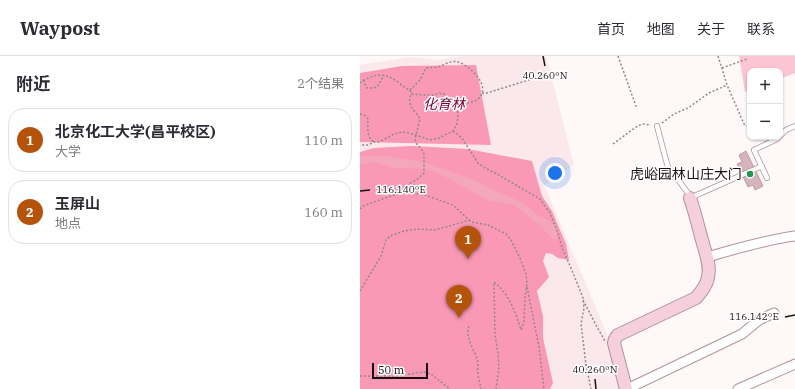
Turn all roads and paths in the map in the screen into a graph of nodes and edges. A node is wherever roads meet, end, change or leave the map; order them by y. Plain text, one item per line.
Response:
1 (618, 56) edge
2 (718, 56) edge
3 (747, 59) dead end
4 (722, 68) junction
5 (384, 75) junction
6 (532, 79) dead end
7 (363, 80) junction
8 (360, 83) edge
9 (727, 85) junction
10 (410, 90) junction
11 (412, 93) junction
12 (482, 93) junction
13 (457, 105) junction
14 (637, 109) dead end
15 (360, 114) edge
16 (657, 126) junction
17 (747, 126) edge
18 (795, 126) edge
19 (453, 131) junction
20 (783, 133) edge
21 (416, 135) junction
22 (775, 140) edge
23 (374, 142) junction
24 (613, 144) dead end
25 (360, 145) edge
26 (762, 166) junction
27 (767, 178) dead end
28 (397, 195) junction
29 (690, 198) junction
30 (360, 209) edge
31 (470, 220) junction
32 (795, 236) edge
33 (707, 257) junction
34 (527, 283) junction
35 (360, 291) edge
36 (583, 298) junction
37 (774, 313) dead end
38 (469, 326) dead end
39 (608, 346) dead end
40 (795, 364) edge
41 (360, 376) edge
42 (450, 389) edge
43 (481, 389) edge
44 (496, 389) edge
45 (544, 389) edge
46 (591, 389) edge
47 (627, 389) edge
48 (738, 389) edge

1 - 14 path
2 - 4 path
3 - 4 path
4 - 9 path
5 - 7 path
5 - 7 path
5 - 10 path
6 - 12 path
7 - 8 path
9 - 16 path
9 - 17 path
10 - 11 path
10 - 12 path
11 - 13 path
11 - 21 path
12 - 13 path
13 - 19 path
15 - 23 path
16 - 24 path
16 - 29 lane
18 - 20 lane
19 - 21 path
19 - 36 path
21 - 23 path
21 - 28 path
22 - 26 lane
23 - 25 path
26 - 27 lane
26 - 29 lane
28 - 30 path
28 - 31 path
29 - 33 street
31 - 34 path
31 - 35 path
32 - 33 street
33 - 47 street
34 - 44 path
34 - 45 path
36 - 39 path
36 - 46 path
37 - 47 street
38 - 43 path
40 - 48 street
41 - 42 path

